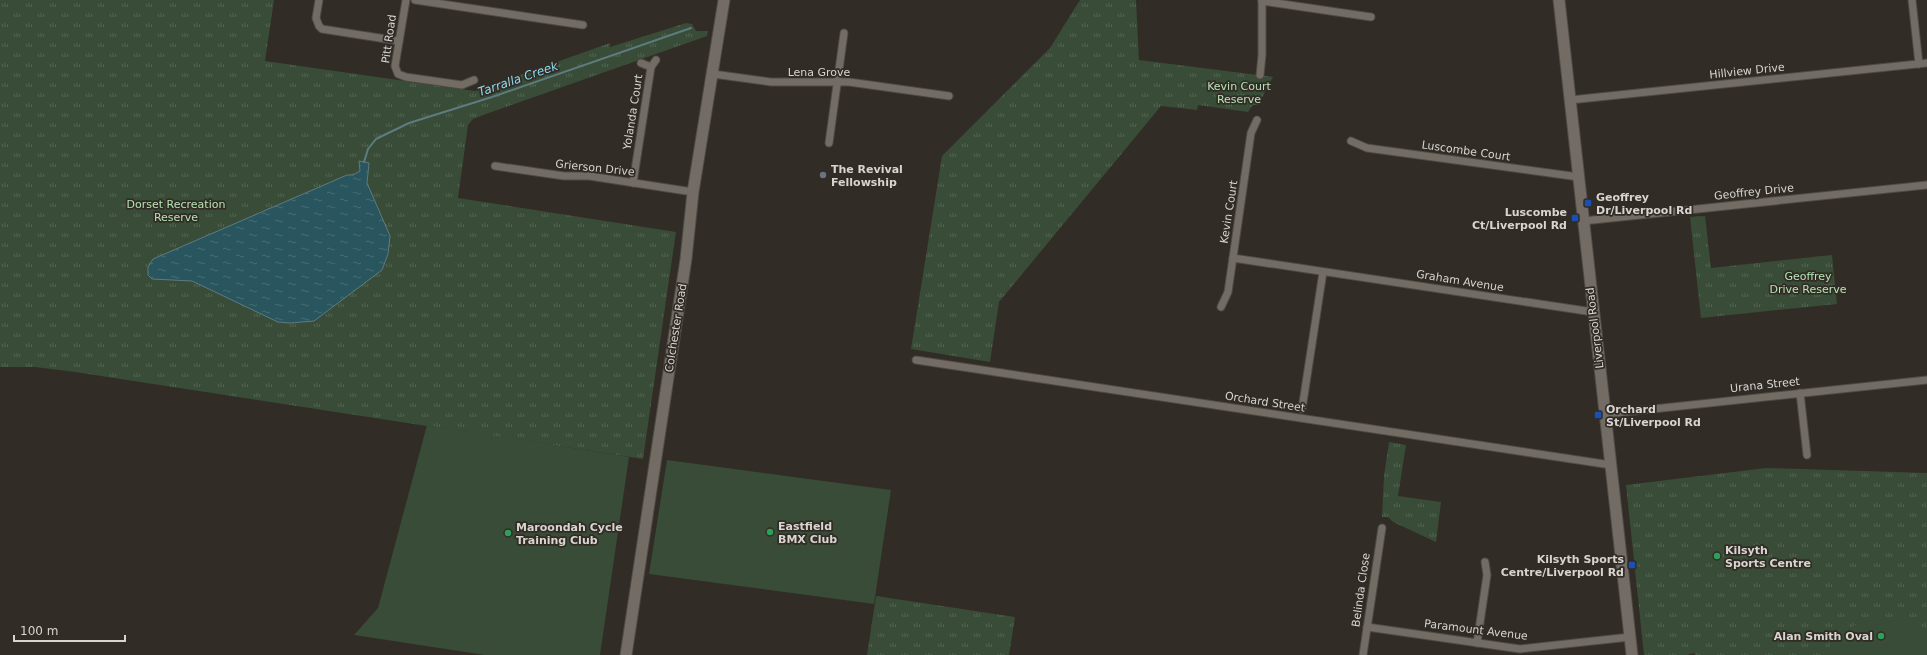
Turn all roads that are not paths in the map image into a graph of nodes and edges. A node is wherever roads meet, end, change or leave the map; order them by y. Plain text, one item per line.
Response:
1 (319, 0) edge
2 (406, 0) edge
3 (415, 0) edge
4 (724, 0) edge
5 (1559, 0) edge
6 (1912, 0) edge
7 (1262, 1) edge
8 (1371, 17) dead end
9 (583, 25) dead end
10 (844, 33) dead end
11 (399, 41) junction
12 (656, 60) dead end
13 (641, 63) dead end
14 (1923, 64) edge
15 (651, 67) junction
16 (713, 74) junction
17 (1260, 75) dead end
18 (474, 80) dead end
19 (837, 81) junction
20 (949, 96) dead end
21 (1570, 100) junction
22 (1257, 120) dead end
23 (1352, 140) dead end
24 (829, 143) dead end
25 (495, 166) dead end
26 (1578, 177) junction
27 (633, 183) junction
28 (1927, 185) edge
29 (693, 192) junction
30 (1583, 221) junction
31 (1233, 258) junction
32 (1323, 272) junction
33 (1221, 307) dead end
34 (1593, 312) junction
35 (916, 360) dead end
36 (1927, 380) edge
37 (1800, 393) junction
38 (1302, 409) dead end
39 (1606, 414) junction
40 (1807, 455) dead end
41 (1610, 465) junction
42 (1382, 528) dead end
43 (1485, 562) dead end
44 (1367, 626) junction
45 (1630, 638) junction
46 (1477, 643) junction
47 (626, 655) edge
48 (1363, 655) edge
49 (1632, 655) edge

1 - 11 street
2 - 11 street, Pitt Road
3 - 9 street
4 - 16 main road, Colchester Road
5 - 21 main road, Liverpool Road
6 - 14 street
7 - 8 street
7 - 17 street
10 - 19 street
11 - 18 street, Pitt Road
12 - 15 street, Yolanda Court
13 - 15 street, Yolanda Court
14 - 21 street, Hillview Drive
15 - 27 street, Yolanda Court
16 - 19 street, Lena Grove
16 - 29 main road, Colchester Road
19 - 20 street, Lena Grove
19 - 24 street
21 - 26 main road, Liverpool Road
22 - 31 street, Kevin Court
23 - 26 street, Luscombe Court
25 - 27 street, Grierson Drive
26 - 30 main road, Liverpool Road
27 - 29 street, Grierson Drive
28 - 30 street, Geoffrey Drive
29 - 47 main road, Colchester Road
30 - 34 main road, Liverpool Road
31 - 32 street, Graham Avenue
31 - 33 street, Kevin Court
32 - 34 street, Graham Avenue
32 - 38 street
34 - 39 main road, Liverpool Road
35 - 41 street, Orchard Street
36 - 37 street, Urana Street
37 - 39 street, Urana Street
37 - 40 street
39 - 41 main road, Liverpool Road
41 - 45 main road, Liverpool Road
42 - 44 street, Belinda Close
43 - 46 street
44 - 46 street, Paramount Avenue
44 - 48 street, Belinda Close
45 - 46 street, Paramount Avenue
45 - 49 main road, Liverpool Road

